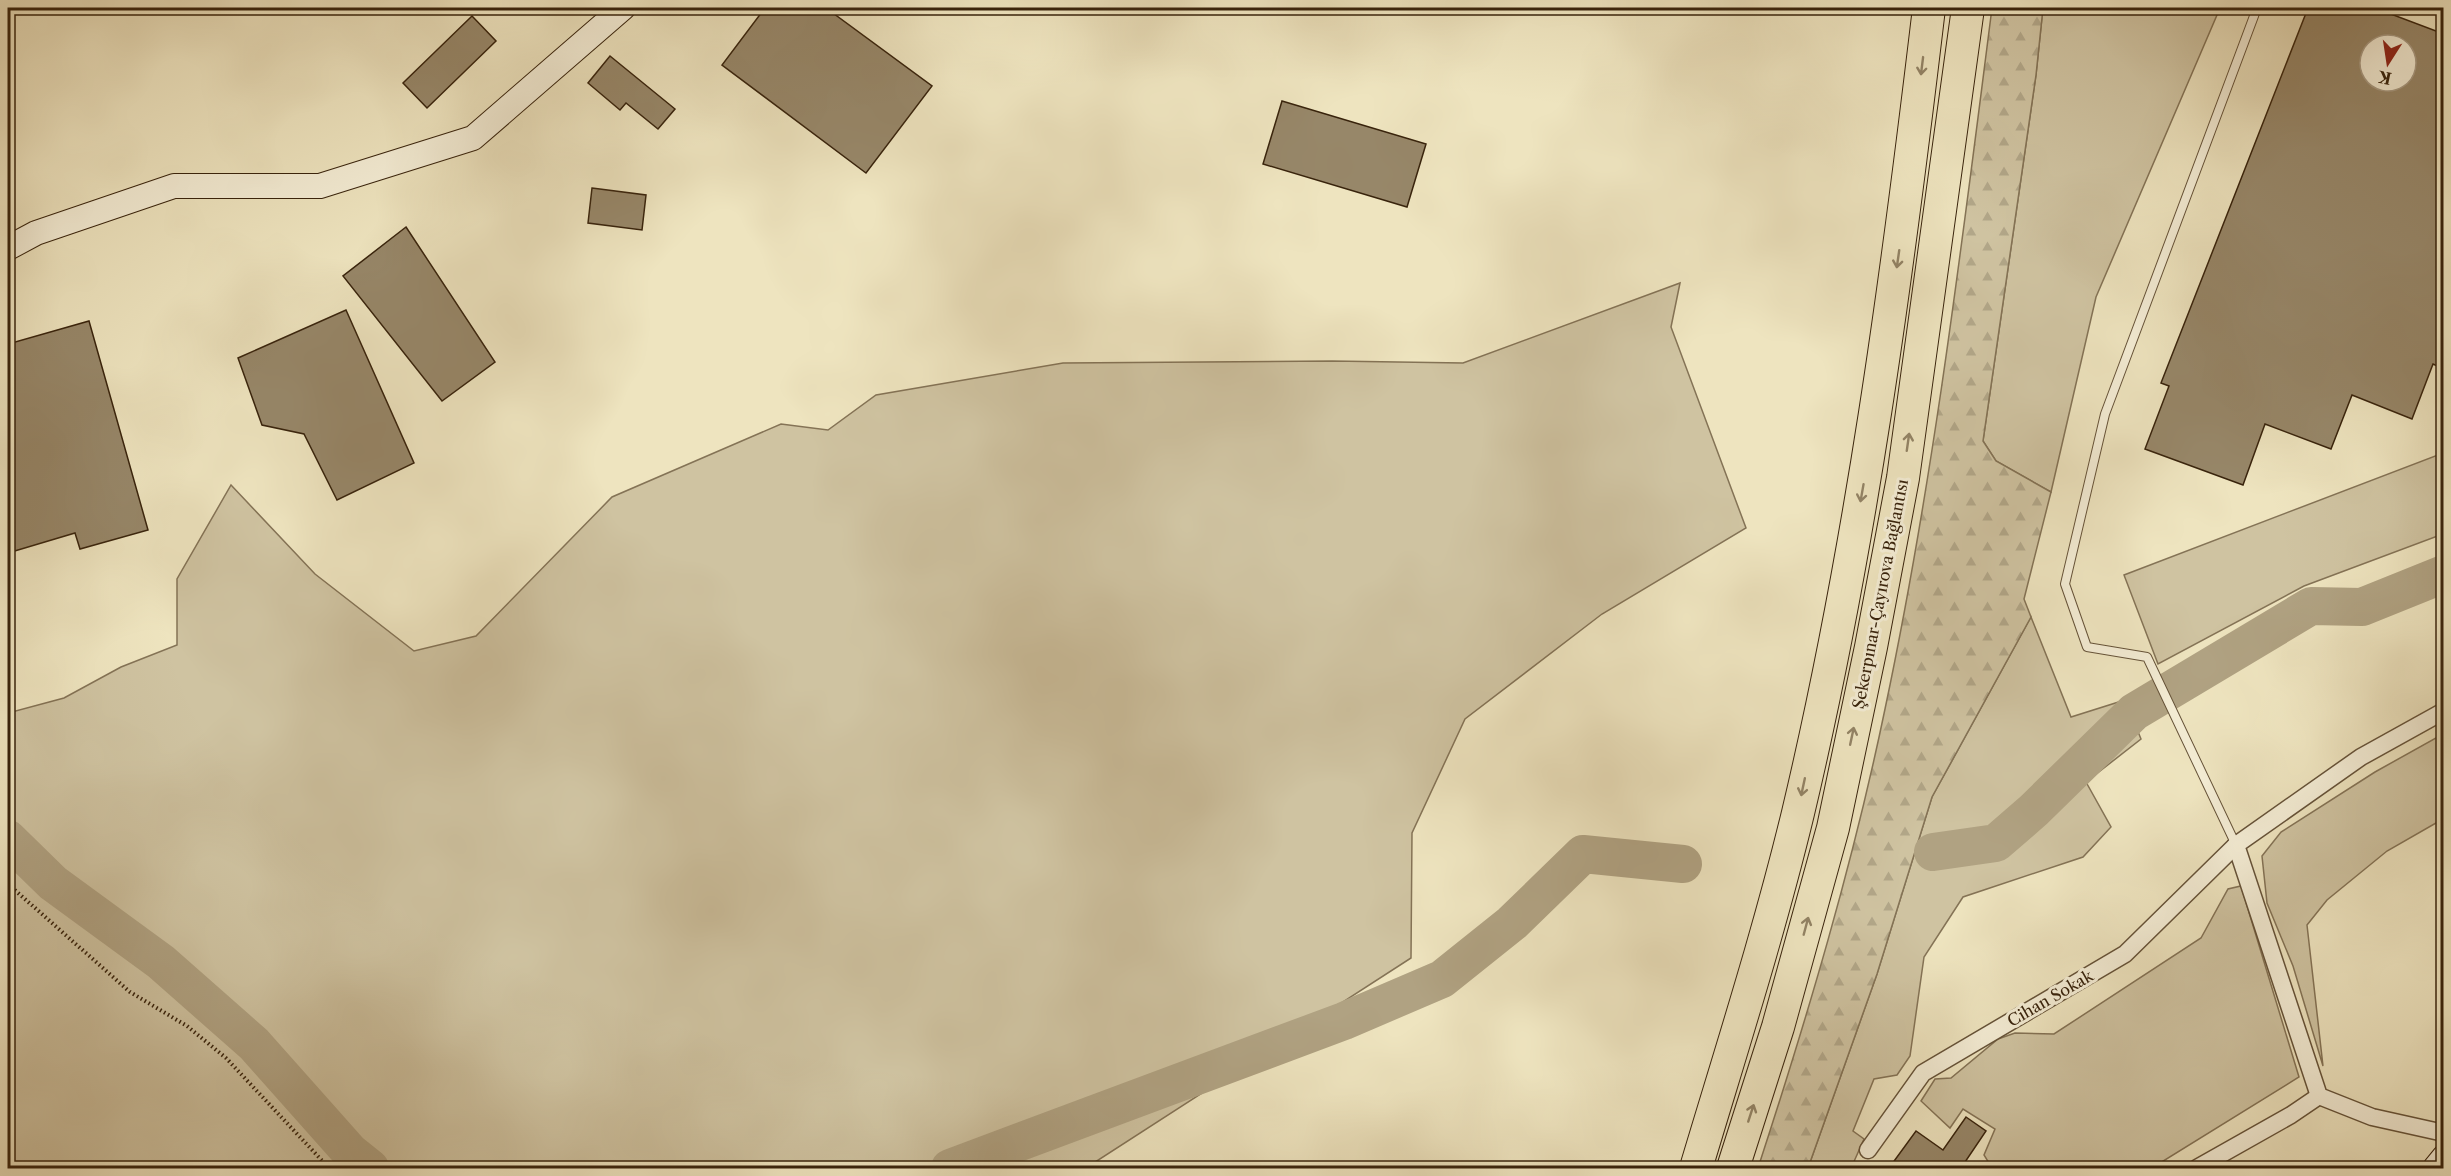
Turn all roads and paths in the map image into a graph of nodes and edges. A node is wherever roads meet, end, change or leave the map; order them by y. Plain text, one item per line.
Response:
1 (623, 8) edge
2 (1929, 8) edge
3 (1968, 8) edge
4 (2257, 8) edge
5 (8, 249) edge
6 (2444, 711) edge
7 (2236, 845) junction
8 (8, 884) edge
9 (2319, 1096) junction
10 (2444, 1133) edge
11 (1869, 1150) dead end
12 (2444, 1157) edge
13 (329, 1168) edge
14 (1696, 1168) edge
15 (1733, 1168) edge
16 (2197, 1168) edge
17 (2435, 1168) edge

1 - 5 street
2 -> 14 highway
15 -> 3 highway, Şekerpınar-Çayırova Bağlantısı
4 - 7 lane
6 - 7 street, Cihan Sokak
7 - 9 street
7 - 11 street, Cihan Sokak
8 - 13 path
9 - 10 street
9 - 16 street
12 - 17 street

